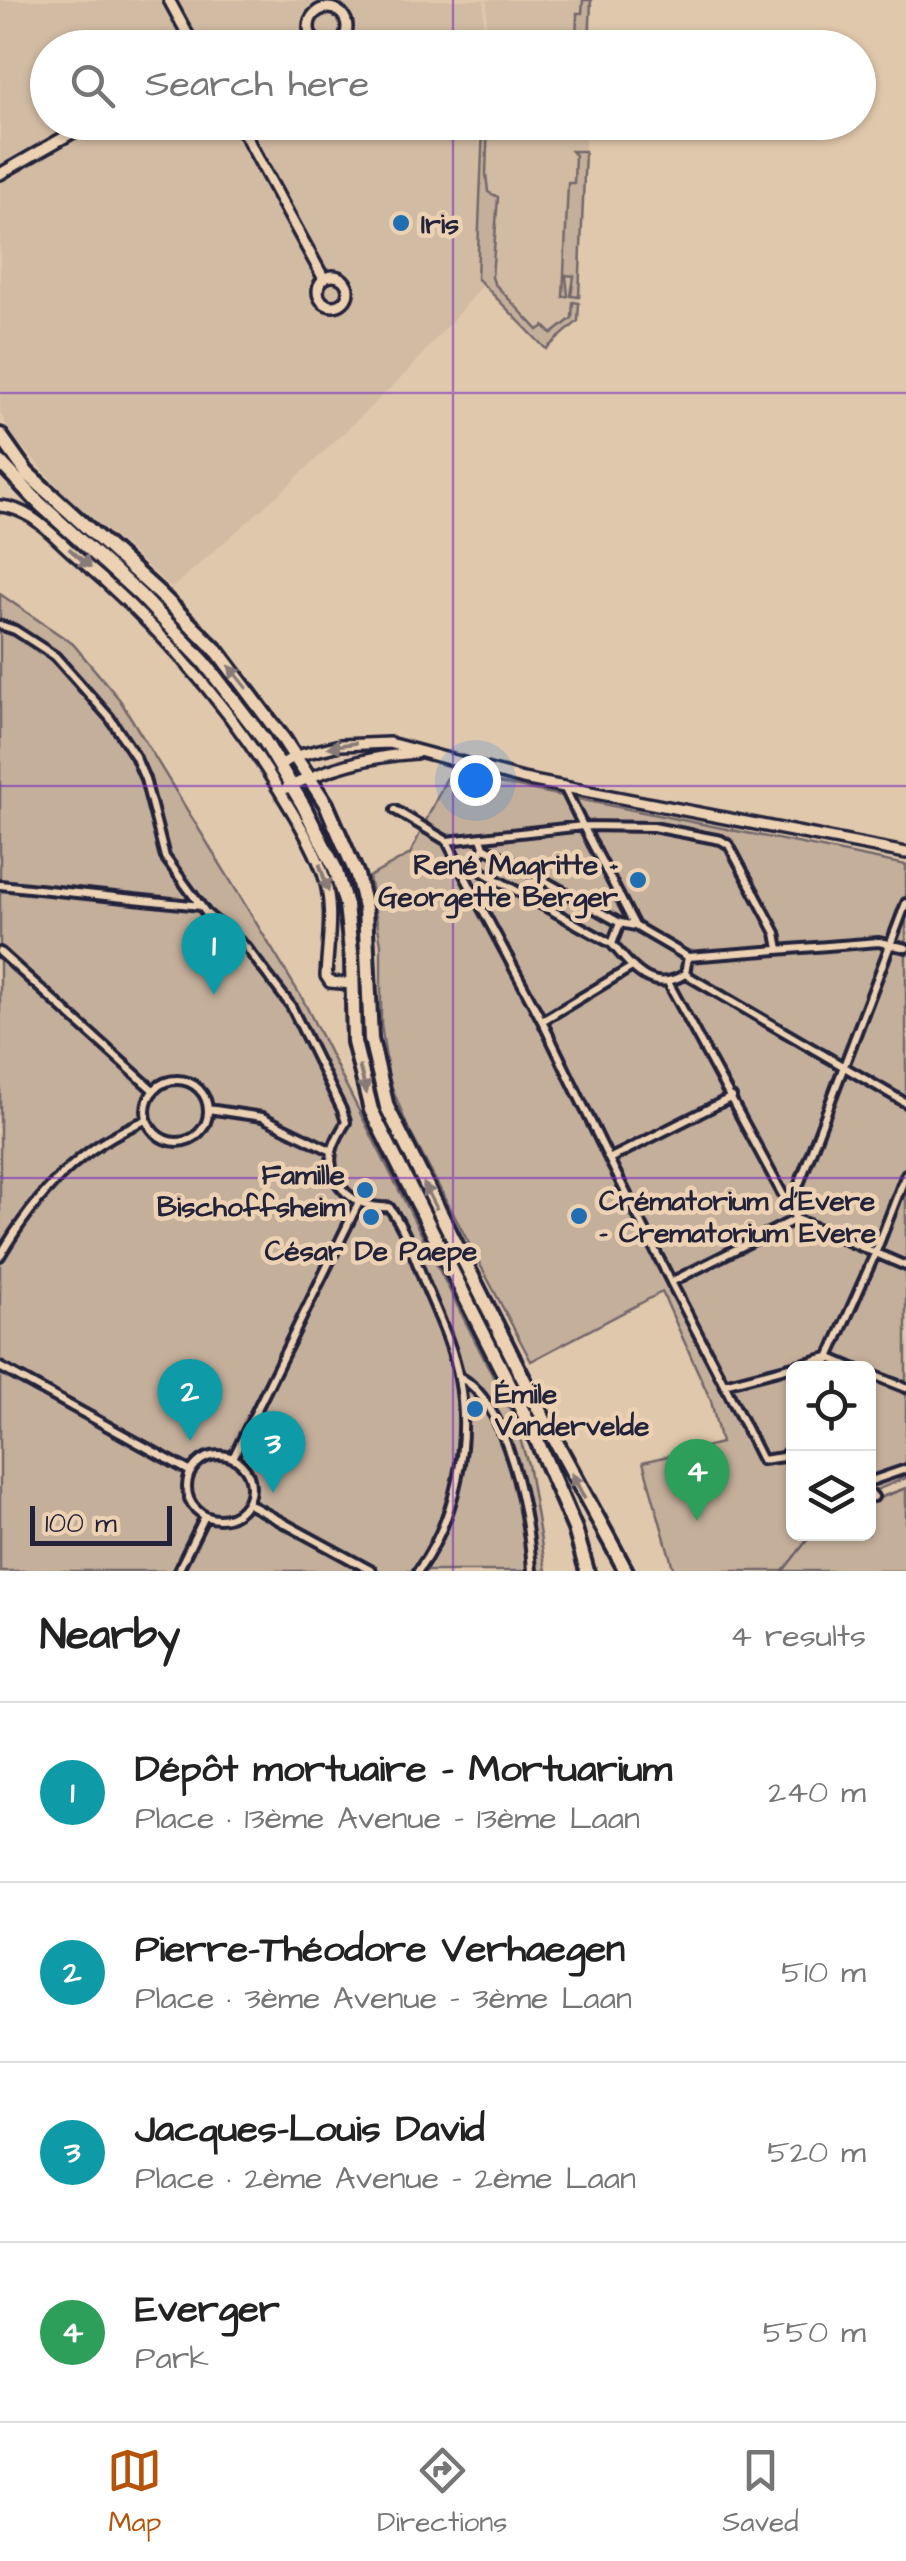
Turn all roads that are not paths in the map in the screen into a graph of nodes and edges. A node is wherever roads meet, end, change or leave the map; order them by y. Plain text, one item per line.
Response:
1 (169, 0) edge
2 (185, 30) edge
3 (310, 30) edge
4 (346, 30) edge
5 (60, 140) edge
6 (248, 140) edge
7 (0, 174) edge
8 (324, 279) dead end
9 (0, 435) edge
10 (4, 457) edge
11 (0, 506) edge
12 (0, 625) edge
13 (424, 753) junction
14 (295, 756) junction
15 (279, 766) junction
16 (309, 777) junction
17 (564, 787) junction
18 (286, 789) junction
19 (394, 810) dead end
20 (583, 826) junction
21 (480, 838) junction
22 (447, 841) junction
23 (484, 847) junction
24 (906, 853) edge
25 (474, 867) junction
26 (463, 874) junction
27 (0, 885) edge
28 (906, 902) edge
29 (203, 906) junction
30 (620, 923) junction
31 (635, 926) junction
32 (891, 943) junction
33 (612, 944) junction
34 (906, 948) edge
35 (779, 949) junction
36 (0, 952) edge
37 (688, 957) junction
38 (632, 967) junction
39 (685, 974) junction
40 (352, 984) junction
41 (669, 984) junction
42 (542, 1021) junction
43 (845, 1066) junction
44 (153, 1090) junction
45 (732, 1097) junction
46 (906, 1102) edge
47 (208, 1108) junction
48 (146, 1120) junction
49 (332, 1152) junction
50 (609, 1159) junction
51 (906, 1174) edge
52 (358, 1204) junction
53 (790, 1208) junction
54 (796, 1219) junction
55 (875, 1254) junction
56 (0, 1256) edge
57 (906, 1266) edge
58 (671, 1282) junction
59 (828, 1358) junction
60 (827, 1361) edge
61 (836, 1361) edge
62 (0, 1367) edge
63 (459, 1376) junction
64 (876, 1377) edge
65 (724, 1384) junction
66 (906, 1388) edge
67 (790, 1451) edge
68 (233, 1458) junction
69 (906, 1469) edge
70 (190, 1472) junction
71 (876, 1479) edge
72 (247, 1503) junction
73 (205, 1516) junction
74 (178, 1571) edge
75 (372, 1571) edge
76 (418, 1571) edge
77 (532, 1571) edge
78 (587, 1571) edge
79 (626, 1571) edge

1 - 2 street
3 - 4 street
5 - 7 street
6 - 8 street
9 - 10 main road
14 -> 10 main road
10 - 15 main road
11 -> 18 street
12 - 29 street
13 -> 14 street
13 - 16 street
13 - 17 street
14 - 15 street
14 - 16 main road
15 - 18 main road
16 - 18 street
79 -> 16 main road
17 - 20 street
17 - 24 street
18 - 40 main road
18 -> 40 street
19 - 22 street
20 - 21 street
20 - 31 street
20 - 35 street
21 - 22 street
21 - 23 street
22 - 26 street
23 - 25 street
23 - 30 street
25 - 26 street
25 - 33 street
26 - 42 street
27 - 29 street
28 - 32 street
29 - 49 street
30 - 31 street
30 - 33 street
31 - 37 street
32 - 34 street
32 - 35 street
32 - 43 street
33 - 38 street
35 - 37 street
36 - 44 street
37 - 39 street
38 - 41 street
38 - 42 street
39 - 41 street
39 - 43 street
40 -> 78 main road
41 - 45 street
42 - 50 street
43 - 46 street
43 - 53 street
44 - 47 street
44 - 48 street
45 - 50 street
45 - 53 street
47 - 48 street
47 - 49 street
48 - 56 street
49 - 52 street
50 - 58 street
51 - 55 street
52 - 63 street
52 - 68 street
53 - 54 street
54 - 55 street
54 - 58 street
55 - 57 street
55 - 59 street
58 - 65 street
59 - 60 street
59 - 61 street
59 - 65 street
62 - 70 street
63 - 76 street
63 - 77 street
64 - 66 street
65 - 67 street
68 - 70 street
68 - 72 street
69 - 71 street
70 - 73 street
72 - 73 street
72 - 75 street
73 - 74 street

